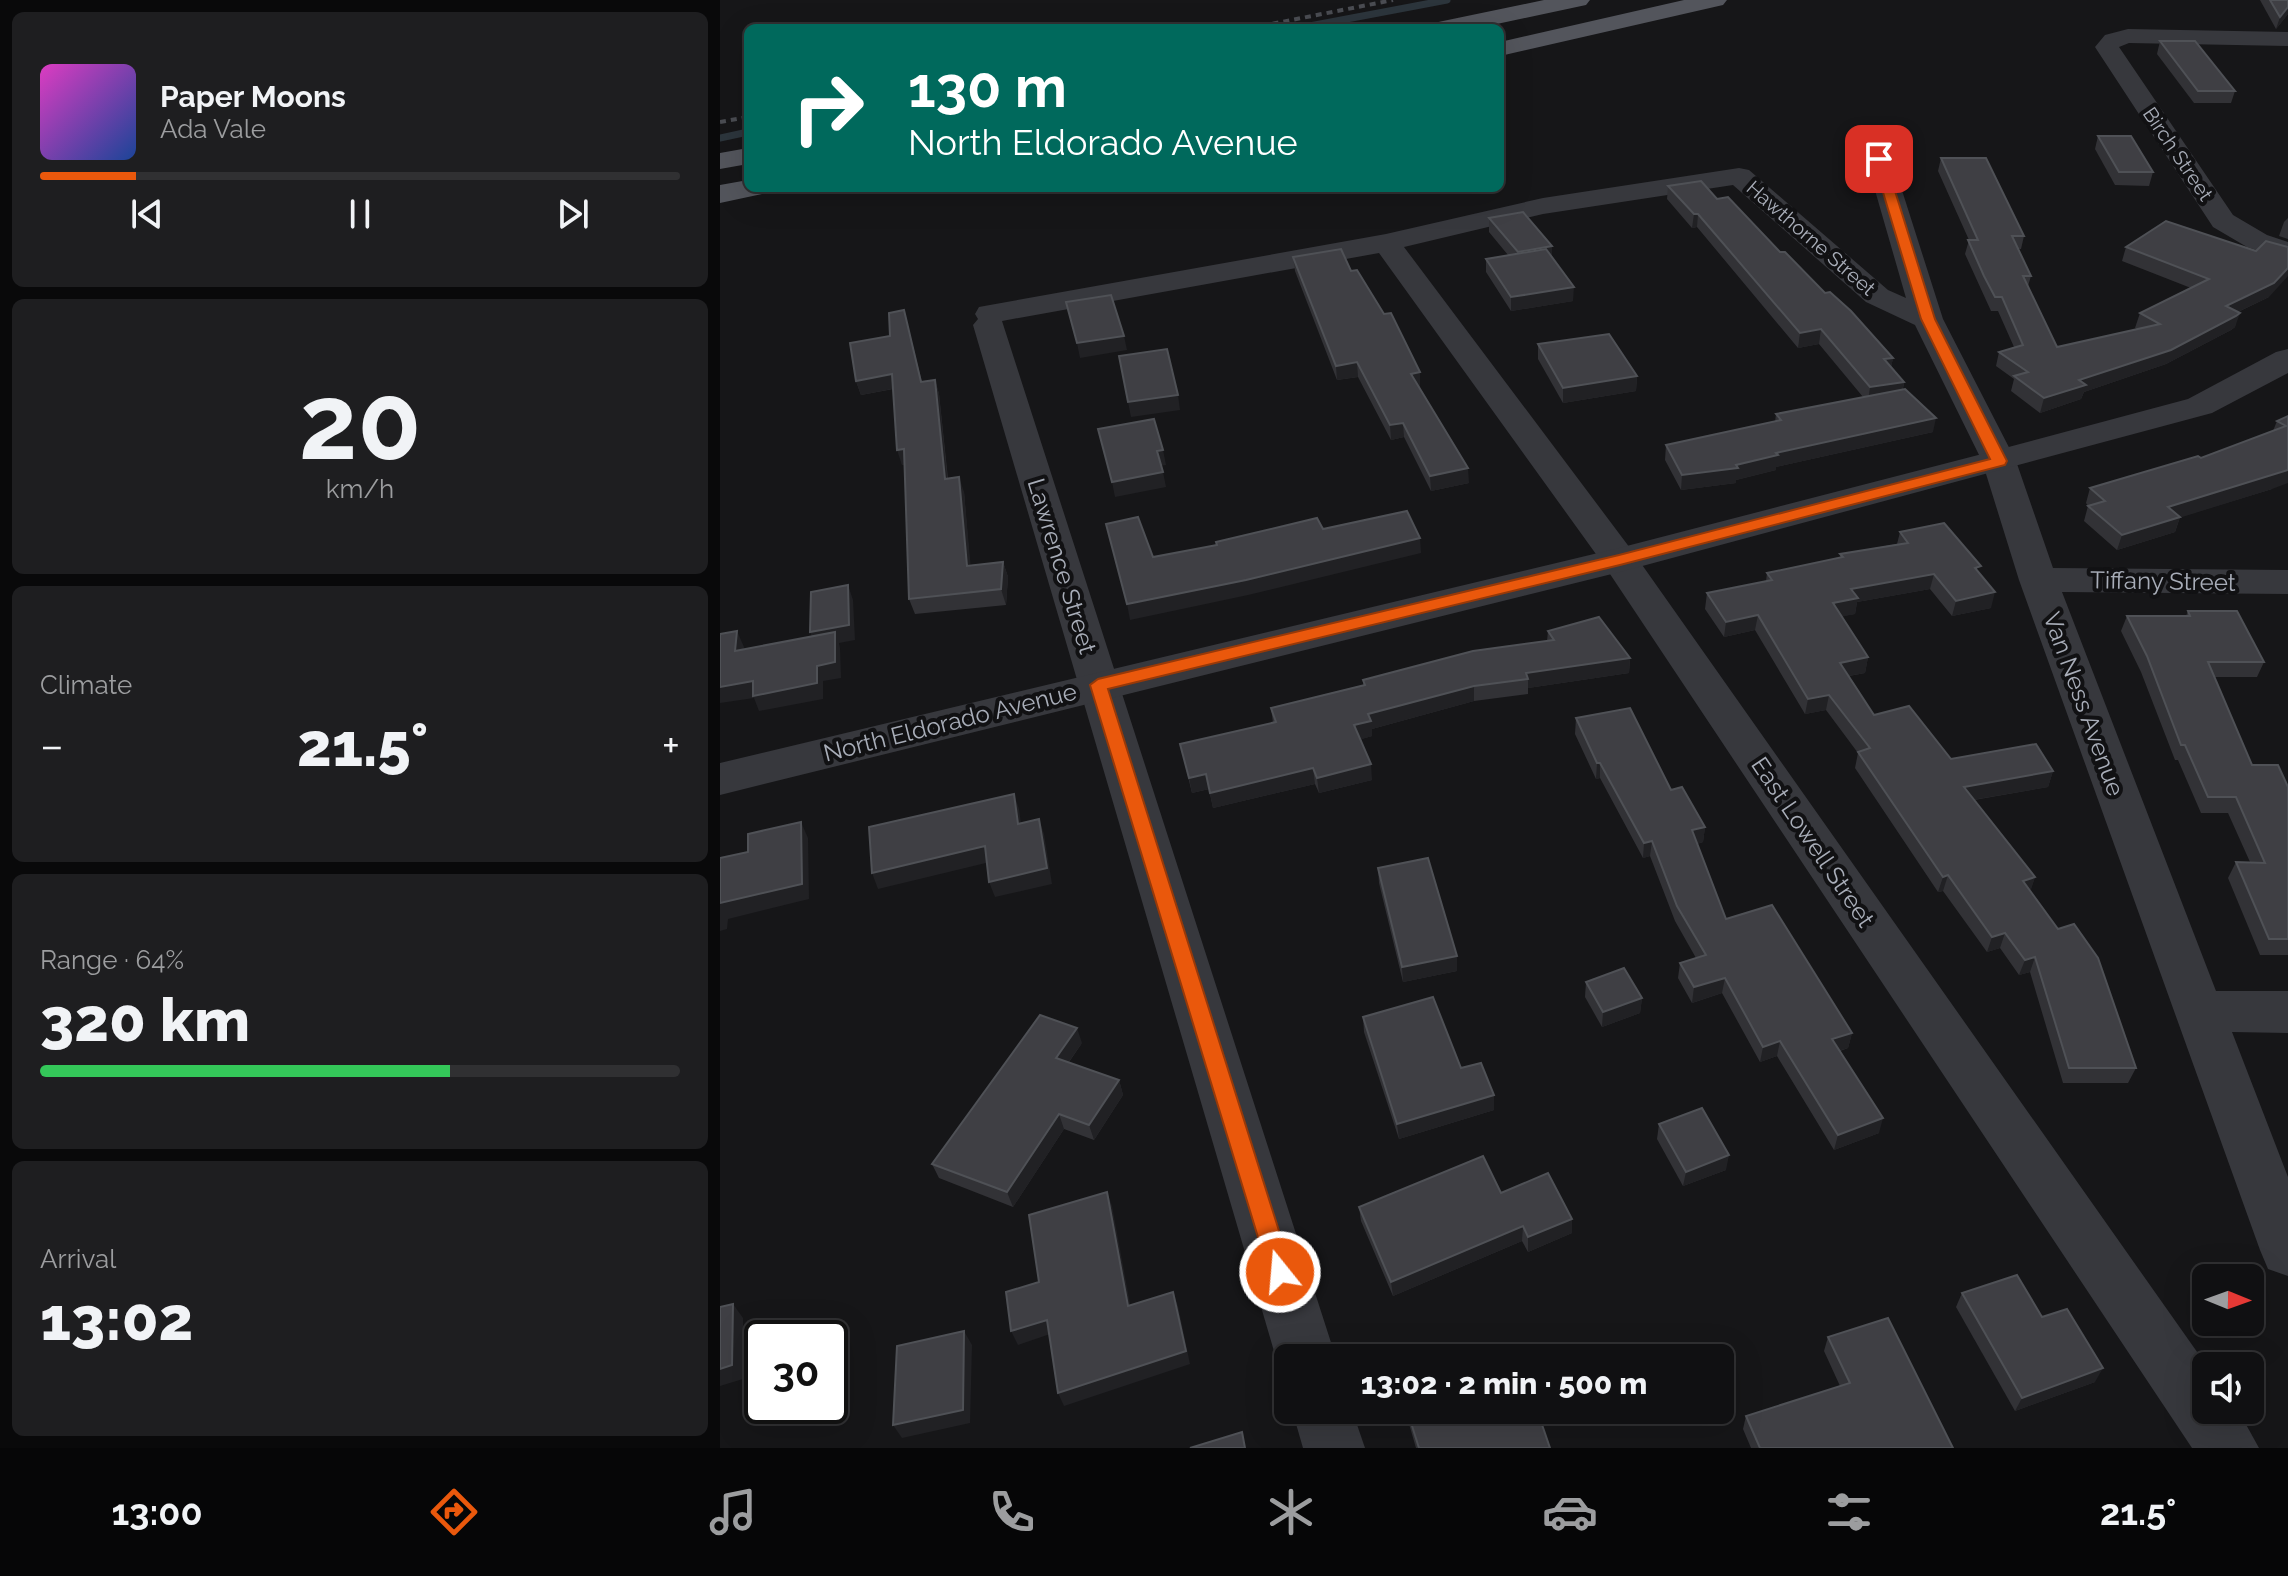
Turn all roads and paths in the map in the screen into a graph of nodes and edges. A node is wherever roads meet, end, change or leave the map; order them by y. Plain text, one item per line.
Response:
1 (1578, 0) edge
2 (1715, 0) edge
3 (1462, 24) edge
4 (2288, 39) edge
5 (1504, 48) edge
6 (744, 157) edge
7 (1879, 159) dead end
8 (720, 161) edge
9 (744, 190) edge
10 (720, 194) edge
11 (1386, 243) junction
12 (2288, 251) edge
13 (1928, 319) junction
14 (2288, 359) edge
15 (1999, 461) junction
16 (1620, 560) junction
17 (2038, 580) junction
18 (2288, 582) edge
19 (1098, 685) junction
20 (720, 779) edge
21 (2198, 1011) junction
22 (2288, 1012) edge
23 (2288, 1250) edge
24 (1302, 1344) edge
25 (1326, 1424) edge
26 (1334, 1448) edge
27 (2228, 1448) edge

1 - 3 main road
2 - 5 main road
4 - 12 street, Birch Street
6 - 8 main road
7 - 13 street, Van Ness Avenue
9 - 10 main road
11 - 13 street, Hawthorne Street
11 - 16 street, East Lowell Street
11 - 19 street, Lawrence Street
13 - 15 street, Van Ness Avenue
14 - 15 street, North Eldorado Avenue
15 - 16 street, North Eldorado Avenue
15 - 17 street, Van Ness Avenue
16 - 19 street, North Eldorado Avenue
16 - 27 street, East Lowell Street
17 - 18 street, Tiffany Street
17 - 21 street, Van Ness Avenue
19 - 20 street, North Eldorado Avenue
19 - 24 street, Lawrence Street
21 - 22 street
21 - 23 street, Van Ness Avenue
25 - 26 street

